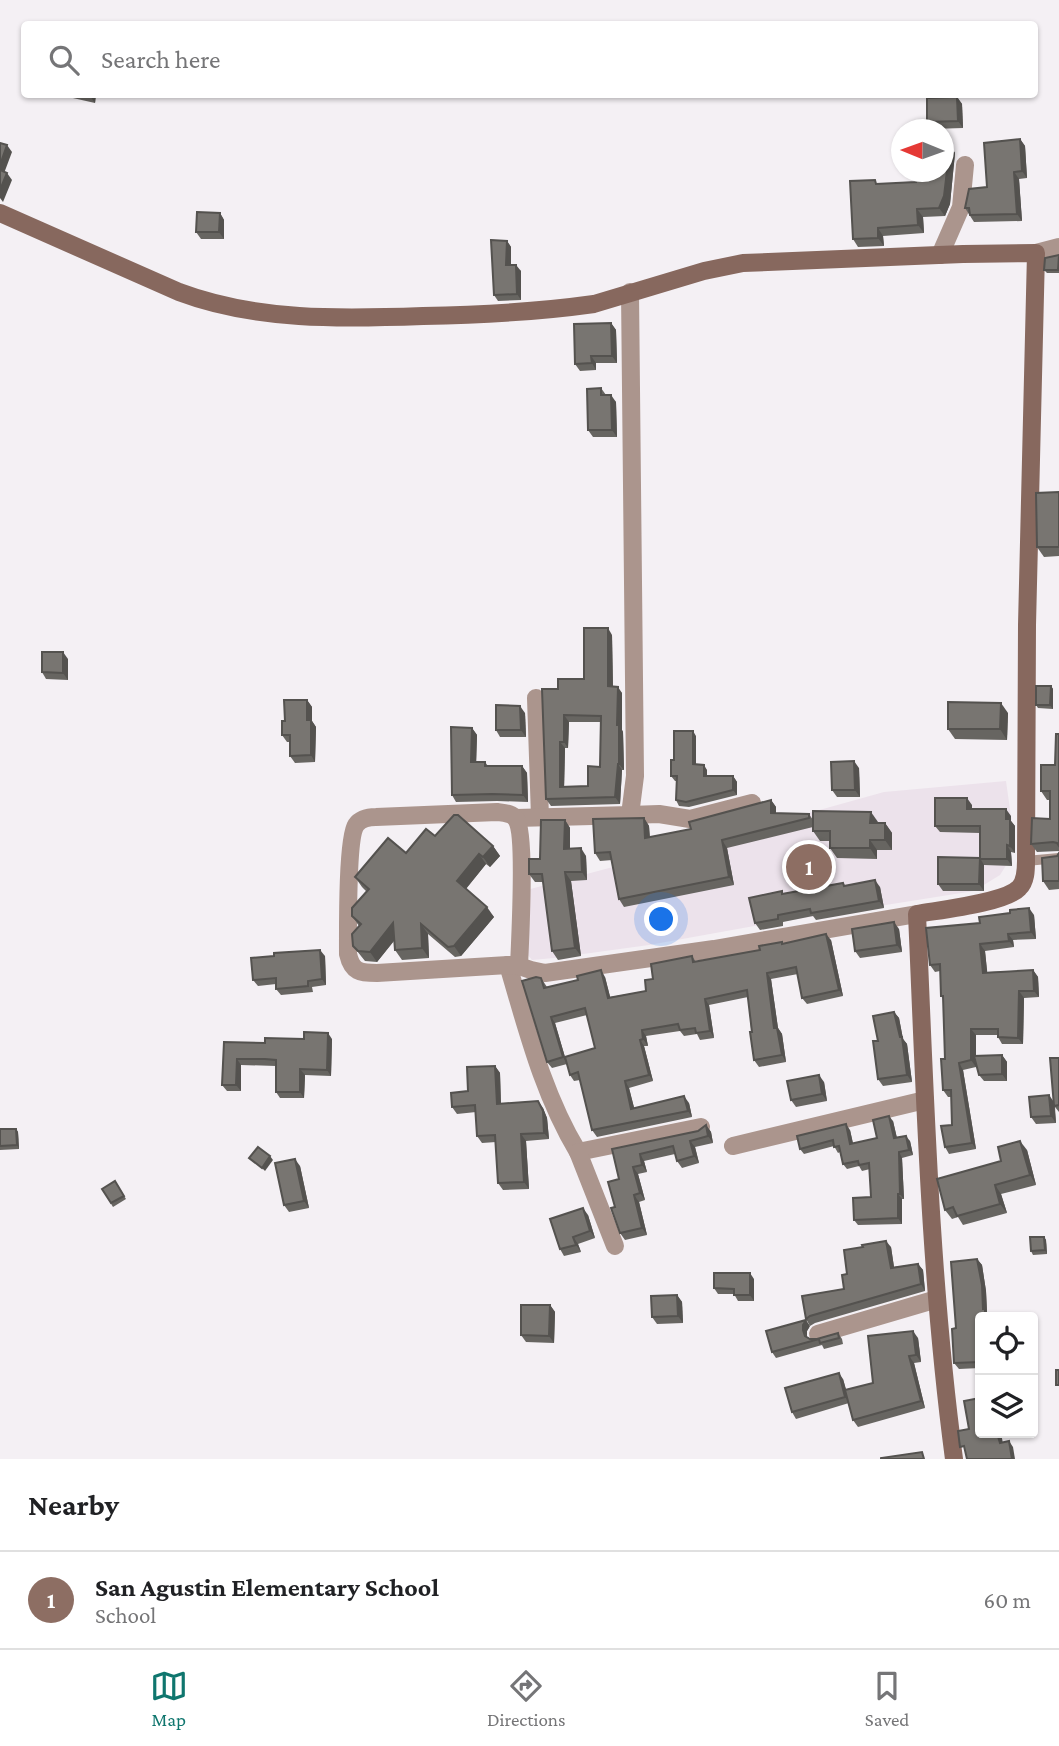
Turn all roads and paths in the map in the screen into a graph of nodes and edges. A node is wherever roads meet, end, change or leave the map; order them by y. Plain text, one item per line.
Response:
1 (965, 165) dead end
2 (0, 212) edge
3 (1059, 247) edge
4 (1036, 253) junction
5 (940, 255) junction
6 (630, 292) junction
7 (537, 698) dead end
8 (752, 803) edge
9 (630, 815) junction
10 (540, 817) junction
11 (516, 818) junction
12 (1059, 858) edge
13 (1026, 861) junction
14 (917, 914) junction
15 (514, 965) junction
16 (925, 1100) junction
17 (701, 1127) edge
18 (733, 1146) dead end
19 (578, 1152) junction
20 (615, 1246) dead end
21 (937, 1299) junction
22 (818, 1334) dead end
23 (954, 1459) edge

1 - 5 street
2 - 6 street
3 - 4 street
4 - 5 street
4 - 13 street
5 - 6 street
6 - 9 street
7 - 10 street
8 - 9 street
9 - 10 street
10 - 11 street
11 - 15 street
11 - 15 street
12 - 13 lane
13 - 14 street
14 - 15 street
14 - 16 street
15 - 19 street
16 - 18 street
16 - 21 street
17 - 19 street
19 - 20 street
21 - 22 street
21 - 23 street

